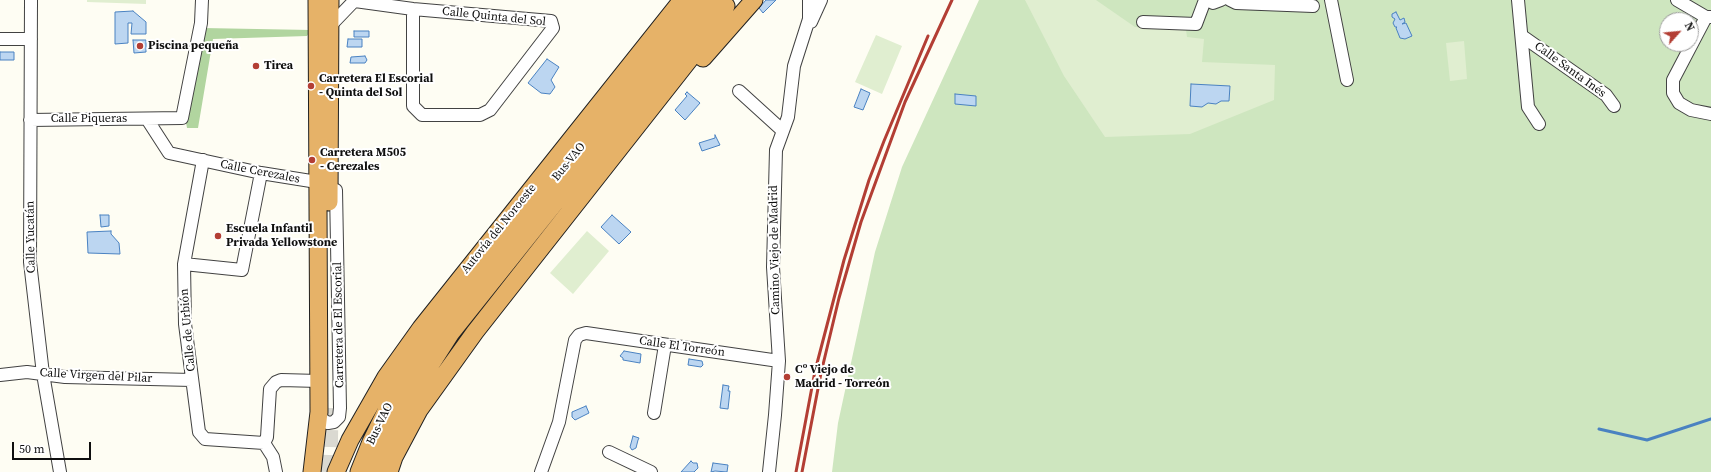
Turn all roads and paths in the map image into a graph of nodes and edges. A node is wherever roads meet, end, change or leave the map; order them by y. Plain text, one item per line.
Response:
1 (31, 0) edge
2 (202, 0) edge
3 (317, 0) edge
4 (330, 0) edge
5 (667, 0) edge
6 (682, 0) edge
7 (700, 0) edge
8 (754, 0) edge
9 (809, 0) edge
10 (821, 0) edge
11 (1206, 0) edge
12 (1221, 0) edge
13 (1230, 0) edge
14 (1331, 0) edge
15 (1518, 0) edge
16 (355, 1) edge
17 (1684, 2) edge
18 (722, 3) edge
19 (1313, 6) dead end
20 (412, 9) junction
21 (1708, 17) edge
22 (1143, 22) dead end
23 (330, 26) junction
24 (805, 32) junction
25 (1522, 36) junction
26 (0, 39) edge
27 (31, 39) junction
28 (1347, 80) dead end
29 (739, 91) dead end
30 (1614, 106) dead end
31 (318, 114) junction
32 (1711, 114) edge
33 (646, 117) junction
34 (147, 119) junction
35 (30, 120) junction
36 (1539, 124) dead end
37 (783, 131) junction
38 (330, 133) junction
39 (203, 160) junction
40 (261, 173) junction
41 (317, 182) junction
42 (329, 199) junction
43 (184, 264) junction
44 (665, 345) junction
45 (778, 361) junction
46 (43, 374) junction
47 (0, 375) edge
48 (192, 380) junction
49 (319, 381) junction
50 (325, 410) junction
51 (654, 413) dead end
52 (264, 443) junction
53 (609, 452) dead end
54 (60, 472) edge
55 (276, 472) edge
56 (312, 472) edge
57 (326, 472) edge
58 (336, 472) edge
59 (360, 472) edge
60 (375, 472) edge
61 (389, 472) edge
62 (541, 472) edge
63 (651, 472) edge
64 (769, 472) edge

1 - 27 street, Calle Yucatán
2 - 34 street, Calle Piqueras
3 - 31 highway
4 - 23 highway
5 - 57 highway
6 - 58 highway, Autovía del Noroeste
7 - 59 highway, Bus-VAO
8 - 33 highway
9 - 24 street, Camino Viejo de Madrid
10 - 24 street, Camino Viejo de Madrid
11 - 12 street
11 - 22 street
13 - 19 street
14 - 28 street
15 - 25 street
16 - 20 street, Calle Quinta del Sol
16 - 23 street, Calle Quinta del Sol
17 - 21 street
18 - 33 highway
18 - 60 highway
20 - 20 street, Calle Quinta del Sol
21 - 32 street
23 - 38 highway
24 - 37 street, Camino Viejo de Madrid
25 - 30 street, Calle Santa Inés
25 - 36 street
26 - 27 street
27 - 35 street, Calle Yucatán
29 - 37 street
31 - 41 highway
31 - 42 highway
33 - 61 highway
34 - 35 street, Calle Piqueras
34 - 39 street, Calle Cerezales
35 - 46 street, Calle Yucatán
37 - 45 street, Camino Viejo de Madrid
38 - 42 highway
38 - 50 street, Carretera de El Escorial
39 - 40 street, Calle Cerezales
39 - 43 street, Calle de Urbión
40 - 41 street, Calle Cerezales
40 - 43 street
41 - 49 highway
42 - 50 highway
43 - 48 street, Calle de Urbión
44 - 45 street, Calle El Torreón
44 - 51 street
44 - 62 street, Calle El Torreón
45 - 64 street, Camino Viejo de Madrid
46 - 47 street, Calle Virgen del Pilar
46 - 48 street, Calle Virgen del Pilar
46 - 54 street, Calle Yucatán
48 - 52 street, Calle de Urbión
49 - 50 highway
49 - 52 street
50 - 56 highway
52 - 55 street
53 - 63 street

